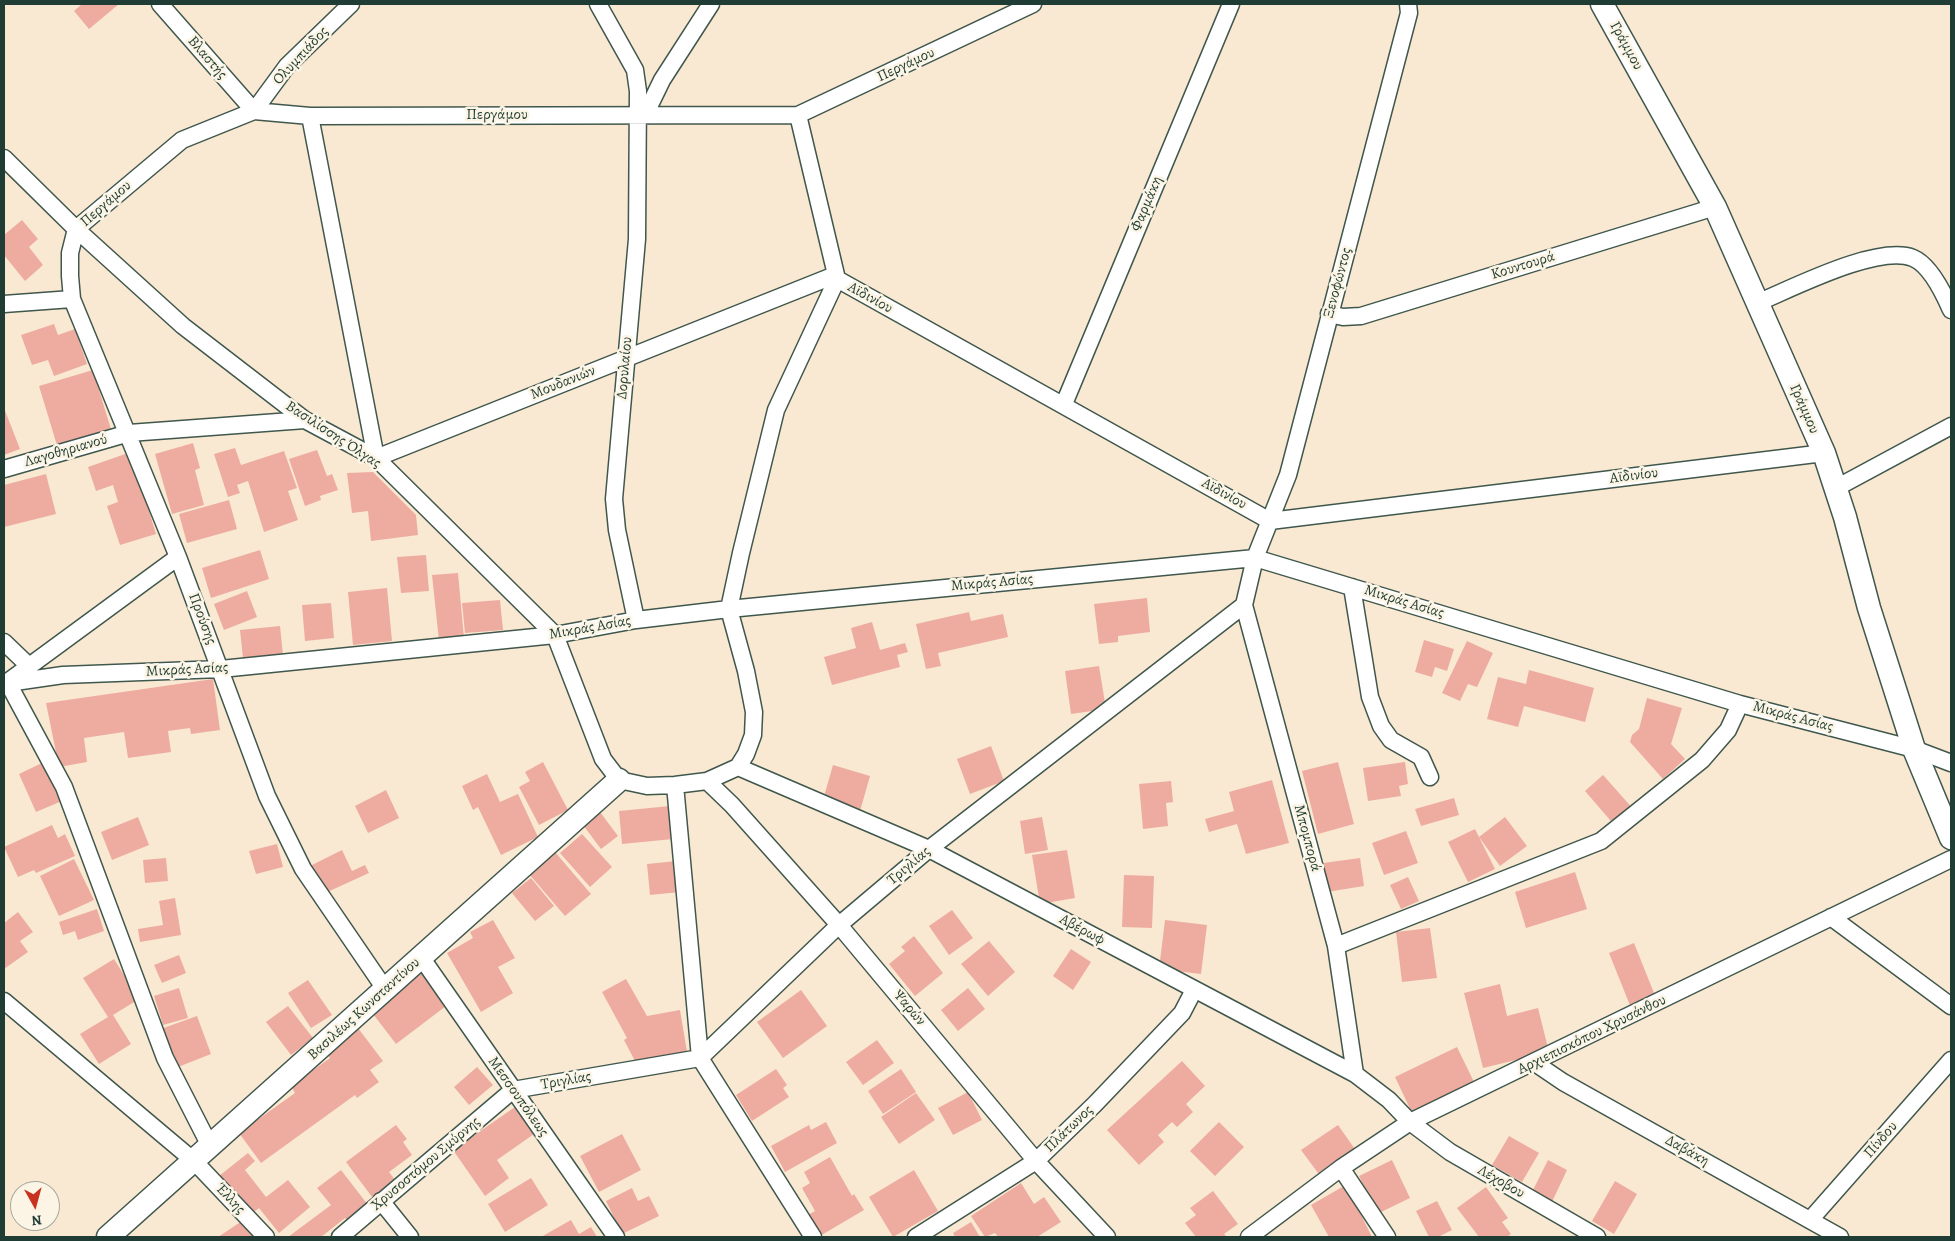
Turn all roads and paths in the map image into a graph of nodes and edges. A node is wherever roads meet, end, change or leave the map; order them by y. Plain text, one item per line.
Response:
1 (160, 4) edge
2 (351, 4) edge
3 (598, 4) edge
4 (711, 4) edge
5 (1231, 4) edge
6 (1408, 4) edge
7 (1602, 4) edge
8 (1027, 5) edge
9 (254, 111) junction
10 (641, 115) junction
11 (798, 115) junction
12 (310, 116) junction
13 (4, 158) edge
14 (1715, 207) junction
15 (76, 229) junction
16 (836, 277) junction
17 (72, 299) junction
18 (1757, 303) junction
19 (4, 304) edge
20 (1951, 310) edge
21 (1329, 314) junction
22 (626, 357) junction
23 (1064, 404) junction
24 (305, 420) junction
25 (1951, 426) edge
26 (129, 433) junction
27 (1824, 453) junction
28 (376, 458) junction
29 (4, 469) edge
30 (1836, 488) junction
31 (1270, 521) junction
32 (178, 557) junction
33 (1255, 558) junction
34 (1352, 587) junction
35 (1244, 605) junction
36 (729, 608) junction
37 (636, 620) junction
38 (555, 635) junction
39 (4, 642) edge
40 (29, 666) junction
41 (221, 670) junction
42 (6, 684) edge
43 (1740, 704) junction
44 (1914, 749) junction
45 (1951, 763) edge
46 (738, 767) junction
47 (1430, 777) dead end
48 (619, 780) junction
49 (708, 781) junction
50 (675, 785) junction
51 (1951, 838) edge
52 (929, 849) junction
53 (1951, 859) edge
54 (1831, 917) junction
55 (839, 925) junction
56 (1336, 946) junction
57 (421, 957) junction
58 (385, 989) junction
59 (1194, 990) junction
60 (4, 1001) edge
61 (1951, 1006) edge
62 (700, 1058) junction
63 (1951, 1060) edge
64 (1535, 1063) junction
65 (1355, 1074) junction
66 (514, 1090) junction
67 (1410, 1122) junction
68 (202, 1154) junction
69 (1036, 1161) junction
70 (1340, 1168) junction
71 (381, 1201) junction
72 (1810, 1220) junction
73 (108, 1237) edge
74 (266, 1237) edge
75 (340, 1237) edge
76 (410, 1237) edge
77 (616, 1237) edge
78 (813, 1237) edge
79 (916, 1237) edge
80 (1108, 1237) edge
81 (1249, 1237) edge
82 (1387, 1237) edge
83 (1597, 1237) edge
84 (1840, 1237) edge

1 - 9 street, Βλαστής
2 - 9 street, Ολυμπιάδος
3 - 10 street, Δορυλαίου
4 - 10 street
5 - 23 street, Φαρμάκη
6 - 21 street, Ξενοφώντος
7 - 14 street, Γράμμου
8 - 11 street, Περγάμου
9 - 12 street, Περγάμου
9 - 15 street, Περγάμου
10 - 11 street, Περγάμου
10 - 12 street, Περγάμου
10 - 22 street, Δορυλαίου
11 - 16 street, Αϊδινίου
12 - 28 street
13 - 15 street, Περγάμου
14 - 18 street, Γράμμου
14 - 21 street, Κουντουρά
15 - 17 street, Προύσης
15 - 24 street, Βασιλίσσης Όλγας
16 - 22 street, Μουδανιών
16 - 23 street, Αϊδινίου
16 - 36 street
17 - 19 street
17 - 26 street, Προύσης
18 - 20 street
18 - 27 street, Γράμμου
21 - 31 street, Ξενοφώντος
22 - 28 street, Μουδανιών
22 - 37 street, Δορυλαίου
23 - 31 street, Αϊδινίου
24 - 26 street
24 - 28 street, Βασιλίσσης Όλγας
25 - 30 street
26 - 29 street, Λαγοθηριανού
26 - 32 street, Προύσης
27 - 30 street, Γράμμου
27 - 31 street, Αϊδινίου
28 - 38 street, Βασιλίσσης Όλγας
30 - 44 street, Γράμμου
31 - 33 street, Ξενοφώντος
32 - 40 street
32 - 41 street, Προύσης
33 - 34 street, Μικράς Ασίας
33 - 35 street
33 - 36 street, Μικράς Ασίας
34 - 43 street, Μικράς Ασίας
34 - 47 street
35 - 52 street, Τριγλίας
35 - 56 street, Μπομπορά
36 - 37 street, Μικράς Ασίας
36 - 46 street
37 - 38 street, Μικράς Ασίας
38 - 41 street, Μικράς Ασίας
38 - 48 street
39 - 40 street
40 - 42 street
41 - 42 street, Μικράς Ασίας
41 - 58 street, Προύσης
42 - 68 street
43 - 44 street, Μικράς Ασίας
43 - 56 street
44 - 45 street, Μικράς Ασίας
44 - 51 street, Γράμμου
46 - 49 street
46 - 52 street, Αβέρωφ
48 - 50 street
48 - 57 street, Βασιλέως Κωνσταντίνου
49 - 50 street
49 - 55 street, Ψαρών
50 - 62 street
52 - 55 street, Τριγλίας
52 - 59 street, Αβέρωφ
53 - 54 street, Αρχιεπισκόπου Χρυσάνθου
54 - 61 street
54 - 64 street, Αρχιεπισκόπου Χρυσάνθου
55 - 62 street, Τριγλίας
55 - 69 street, Ψαρών
56 - 65 street, Μπομπορά
57 - 58 street, Βασιλέως Κωνσταντίνου
57 - 66 street, Μεσσουπόλεως
58 - 68 street, Βασιλέως Κωνσταντίνου
59 - 65 street, Αβέρωφ
59 - 69 street, Πλάτωνος
60 - 68 street
62 - 66 street, Τριγλίας
62 - 78 street
63 - 72 street, Πίνδου
64 - 67 street, Αρχιεπισκόπου Χρυσάνθου
64 - 72 street, Δαβάκη
65 - 67 street, Αβέρωφ
66 - 71 street, Χρυσοστόμου Σμύρνης
66 - 77 street, Μεσσουπόλεως
67 - 70 street, Αρχιεπισκόπου Χρυσάνθου
67 - 83 street, Λέχοβου
68 - 73 street, Βασιλέως Κωνσταντίνου
68 - 74 street, Έλλης
69 - 79 street, Πλάτωνος
69 - 80 street, Ψαρών
70 - 81 street, Αρχιεπισκόπου Χρυσάνθου
70 - 82 street
71 - 75 street, Χρυσοστόμου Σμύρνης
71 - 76 street
72 - 84 street, Δαβάκη

